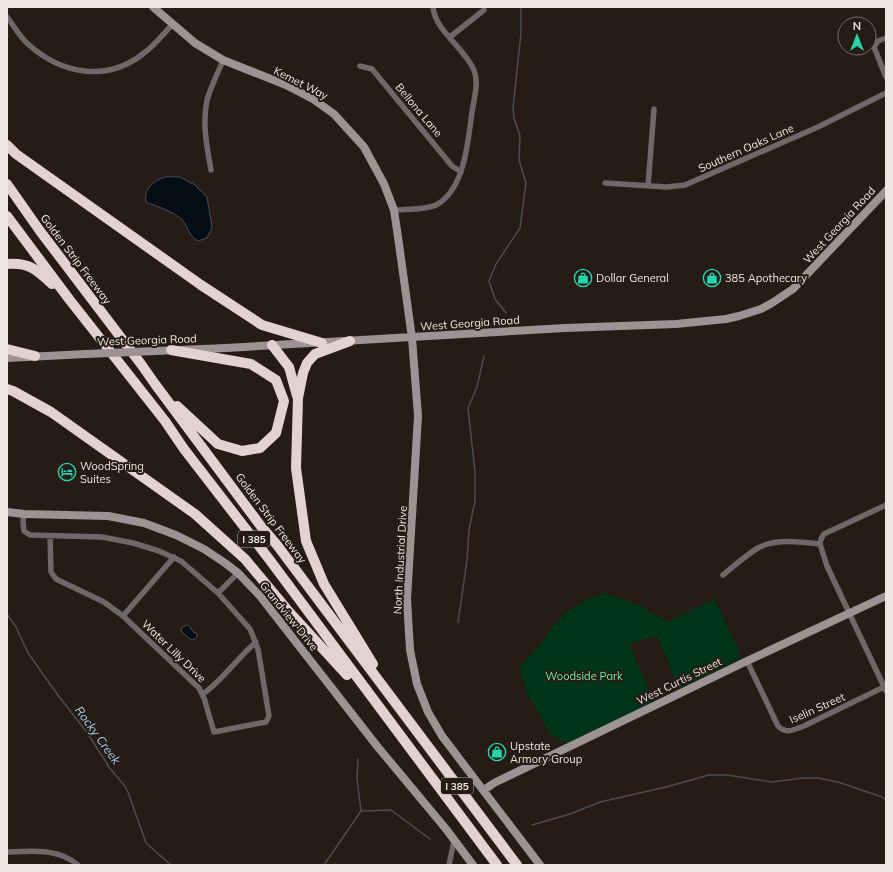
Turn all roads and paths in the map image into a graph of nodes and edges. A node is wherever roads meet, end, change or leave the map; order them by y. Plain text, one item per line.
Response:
1 (153, 7) edge
2 (434, 7) edge
3 (484, 10) dead end
4 (7, 17) edge
5 (172, 25) junction
6 (450, 37) junction
7 (886, 38) edge
8 (223, 60) junction
9 (360, 66) dead end
10 (886, 77) edge
11 (886, 93) edge
12 (654, 109) dead end
13 (7, 145) edge
14 (211, 170) dead end
15 (461, 172) junction
16 (605, 183) dead end
17 (7, 184) edge
18 (648, 186) junction
19 (886, 191) edge
20 (394, 210) junction
21 (7, 216) edge
22 (7, 264) edge
23 (68, 299) junction
24 (412, 338) junction
25 (350, 341) junction
26 (322, 343) junction
27 (272, 345) junction
28 (7, 349) edge
29 (171, 350) junction
30 (35, 356) junction
31 (7, 358) edge
32 (155, 384) junction
33 (7, 389) edge
34 (298, 398) junction
35 (886, 505) edge
36 (7, 512) edge
37 (24, 514) junction
38 (50, 536) junction
39 (820, 544) junction
40 (174, 557) junction
41 (238, 573) junction
42 (723, 575) dead end
43 (218, 593) junction
44 (886, 596) edge
45 (850, 613) junction
46 (123, 616) junction
47 (256, 642) junction
48 (747, 661) junction
49 (885, 688) edge
50 (203, 694) junction
51 (398, 707) junction
52 (388, 720) junction
53 (484, 790) junction
54 (454, 841) junction
55 (7, 852) edge
56 (78, 865) edge
57 (449, 865) edge
58 (473, 865) edge
59 (497, 865) edge
60 (517, 865) edge
61 (540, 865) edge

1 - 5 street, Kemet Way
2 - 6 street
3 - 6 street
4 - 5 street
5 - 8 street, Kemet Way
6 - 15 street
7 - 10 street
8 - 14 street
8 - 20 street, Kemet Way
9 - 15 street, Bellona Lane
11 - 18 street, Southern Oaks Lane
12 - 18 street
13 - 26 highway
15 - 20 street
16 - 18 street, Southern Oaks Lane
17 - 32 highway, Golden Strip Freeway / I 385
19 - 24 street, West Georgia Road
20 - 24 street, Kemet Way
21 - 23 highway, I 385
22 - 23 highway
23 - 52 highway, I 385
24 - 25 street, West Georgia Road
24 - 53 street, North Industrial Drive
25 - 26 street, West Georgia Road
25 - 34 highway
26 - 27 street, West Georgia Road
27 - 29 street, West Georgia Road
27 - 34 highway
28 - 30 highway
29 - 30 street, West Georgia Road, bridge
29 - 32 highway
30 - 31 street, West Georgia Road
32 - 51 highway, Golden Strip Freeway / I 385
33 - 52 highway
34 - 51 highway
35 - 39 street
36 - 37 street, Grandview Drive
37 - 38 street, Water Lilly Drive
37 - 41 street, Grandview Drive
38 - 40 street, Water Lilly Drive
38 - 46 street, Water Lilly Drive
39 - 42 street
39 - 45 street
40 - 43 street, Water Lilly Drive
40 - 46 street
41 - 43 street
41 - 54 street, Grandview Drive
43 - 47 street, Water Lilly Drive
44 - 45 street, West Curtis Street
45 - 48 street, West Curtis Street
45 - 49 street
46 - 50 street, Water Lilly Drive
47 - 50 street
47 - 50 street, Water Lilly Drive
48 - 49 street, Iselin Street
48 - 53 street, West Curtis Street
51 - 60 highway, Golden Strip Freeway / I 385
52 - 59 highway, I 385
53 - 61 street, North Industrial Drive
54 - 57 street
54 - 58 street, Grandview Drive
55 - 56 street

